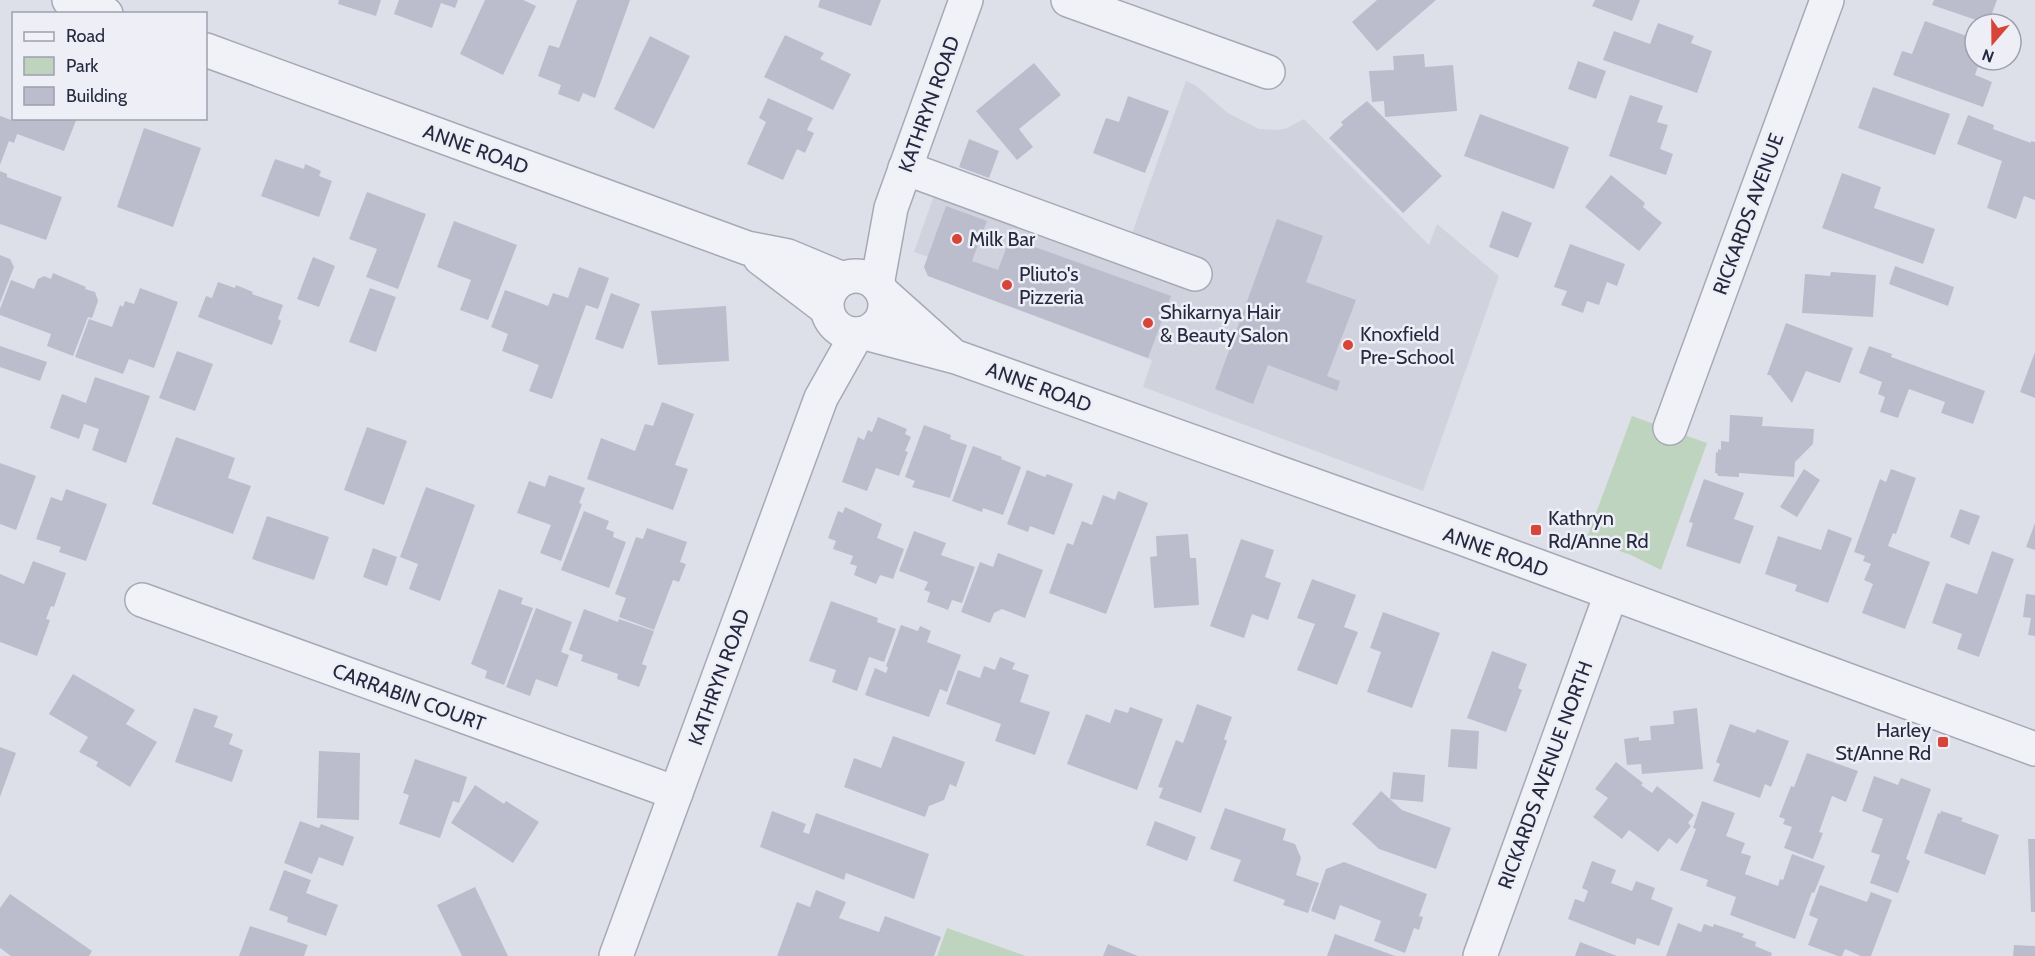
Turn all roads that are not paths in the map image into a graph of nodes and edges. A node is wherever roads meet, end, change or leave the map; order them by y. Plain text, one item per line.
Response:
1 (69, 0) edge
2 (966, 0) edge
3 (1068, 0) edge
4 (1827, 0) edge
5 (101, 12) edge
6 (207, 50) edge
7 (1268, 72) dead end
8 (905, 168) junction
9 (747, 248) junction
10 (1195, 274) dead end
11 (863, 283) junction
12 (828, 311) junction
13 (861, 333) junction
14 (956, 357) junction
15 (821, 398) junction
16 (1670, 428) dead end
17 (1611, 594) junction
18 (142, 600) dead end
19 (2035, 749) edge
20 (676, 793) junction
21 (616, 956) edge
22 (1479, 956) edge

1 - 5 street
2 - 8 street, KATHRYN ROAD
3 - 7 street
4 - 16 street, RICKARDS AVENUE
6 - 9 street, ANNE ROAD
8 - 10 street
8 - 11 street, KATHRYN ROAD
9 - 11 street, ANNE ROAD
9 - 12 street, ANNE ROAD
11 - 12 street
11 - 13 street
11 - 14 street, ANNE ROAD
12 - 13 street
12 - 15 street, KATHRYN ROAD
13 - 14 street, ANNE ROAD
13 - 15 street, KATHRYN ROAD
14 - 17 street, ANNE ROAD
15 - 20 street, KATHRYN ROAD
17 - 19 street, ANNE ROAD
17 - 22 street, RICKARDS AVENUE NORTH
18 - 20 street, CARRABIN COURT
20 - 21 street, KATHRYN ROAD

